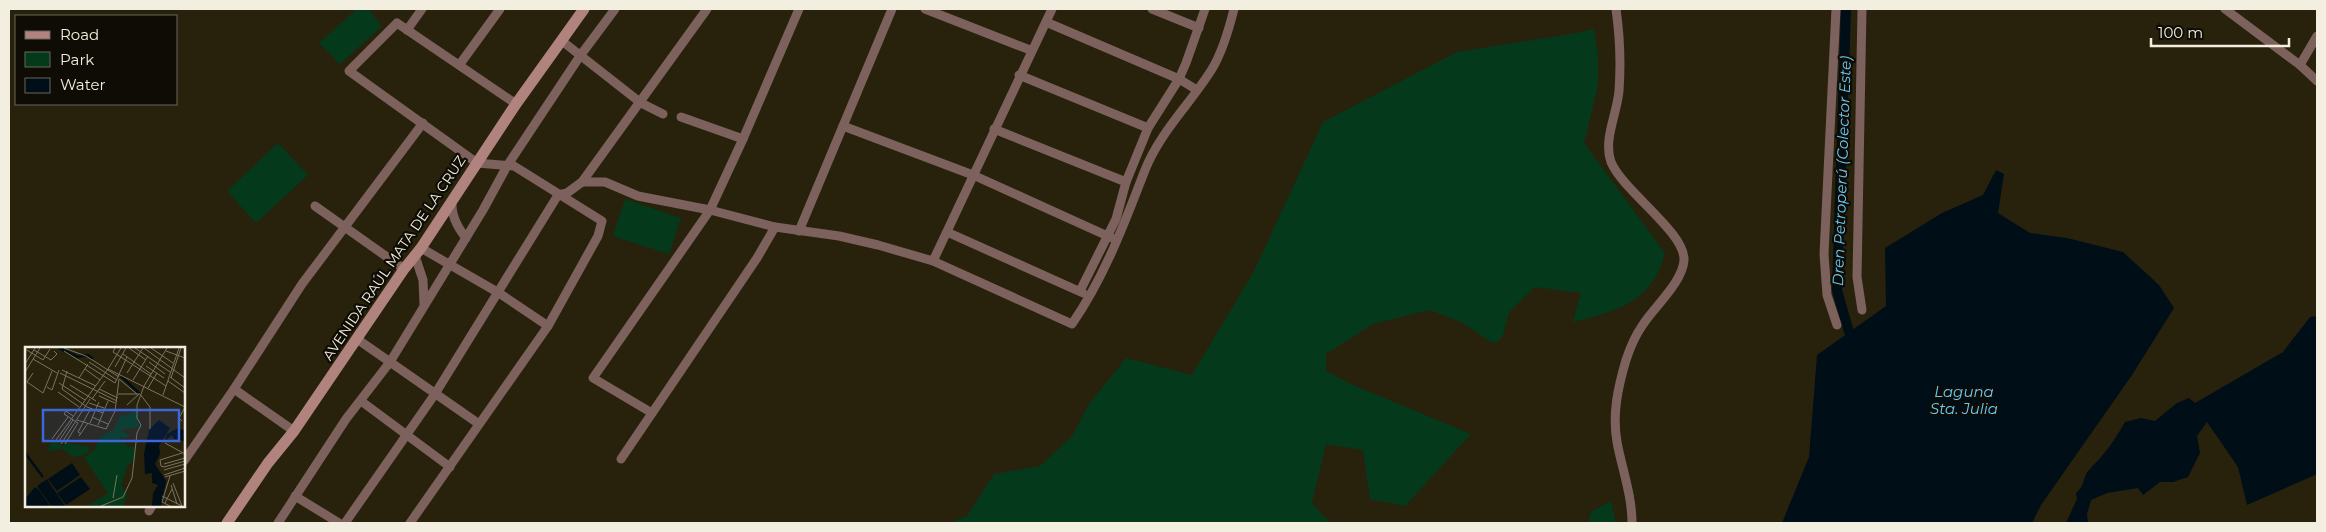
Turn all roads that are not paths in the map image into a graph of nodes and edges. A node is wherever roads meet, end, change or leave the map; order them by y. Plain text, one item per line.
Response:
1 (422, 9) edge
2 (500, 9) edge
3 (584, 9) edge
4 (615, 9) edge
5 (707, 9) edge
6 (799, 9) edge
7 (892, 9) edge
8 (925, 9) edge
9 (1052, 9) edge
10 (1152, 9) edge
11 (1205, 9) edge
12 (1234, 9) edge
13 (1616, 9) edge
14 (1836, 9) edge
15 (1862, 9) edge
16 (2225, 9) edge
17 (1046, 22) junction
18 (1199, 28) junction
19 (407, 30) junction
20 (2317, 36) edge
21 (562, 41) junction
22 (1030, 50) junction
23 (580, 56) junction
24 (460, 64) junction
25 (2300, 65) junction
26 (1019, 75) junction
27 (1179, 79) junction
28 (2317, 81) edge
29 (1197, 90) junction
30 (641, 103) junction
31 (516, 104) junction
32 (663, 114) dead end
33 (682, 117) dead end
34 (424, 123) junction
35 (843, 126) junction
36 (1148, 128) junction
37 (994, 129) junction
38 (743, 139) junction
39 (477, 163) junction
40 (507, 166) junction
41 (973, 175) junction
42 (582, 182) junction
43 (1126, 182) junction
44 (558, 195) junction
45 (452, 200) junction
46 (315, 206) dead end
47 (710, 210) junction
48 (345, 227) junction
49 (775, 227) junction
50 (799, 231) junction
51 (947, 232) junction
52 (1108, 236) junction
53 (466, 238) junction
54 (1119, 241) junction
55 (418, 252) junction
56 (933, 261) junction
57 (449, 265) junction
58 (404, 269) junction
59 (1080, 291) junction
60 (499, 294) junction
61 (1090, 296) junction
62 (423, 307) junction
63 (1862, 310) dead end
64 (1837, 325) dead end
65 (548, 326) junction
66 (357, 339) junction
67 (390, 362) junction
68 (234, 389) junction
69 (435, 394) junction
70 (361, 401) junction
71 (652, 413) junction
72 (479, 424) junction
73 (294, 430) junction
74 (406, 435) junction
75 (621, 459) dead end
76 (185, 460) edge
77 (450, 467) junction
78 (295, 496) junction
79 (227, 523) edge
80 (278, 523) edge
81 (339, 523) edge
82 (345, 523) edge
83 (410, 523) edge
84 (1632, 523) edge

1 - 19 street
2 - 24 street
3 - 21 street, AVENIDA RAÚL MATA DE LA CRUZ
4 - 23 street
5 - 30 street
6 - 38 street
7 - 35 street
8 - 22 street
9 - 17 street
10 - 18 street
11 - 18 street
12 - 29 street
13 - 84 street
14 - 64 street
15 - 63 street
16 - 25 street
17 - 22 street
17 - 27 street
18 - 27 street
19 - 24 street
19 - 34 street
20 - 25 street
21 - 23 street
21 - 31 street, AVENIDA RAÚL MATA DE LA CRUZ
22 - 26 street
23 - 30 street
23 - 40 street
24 - 31 street
25 - 28 street
26 - 36 street
26 - 37 street
27 - 29 street
27 - 36 street
29 - 54 street
30 - 32 street
30 - 42 street
31 - 39 street, AVENIDA RAÚL MATA DE LA CRUZ
33 - 38 street
34 - 39 street
34 - 48 street
35 - 41 street
35 - 50 street
36 - 43 street
37 - 41 street
37 - 43 street
38 - 47 street
39 - 40 street
39 - 45 street, AVENIDA RAÚL MATA DE LA CRUZ
40 - 44 street
40 - 53 street
41 - 51 street
41 - 52 street
42 - 44 street
42 - 47 street
43 - 52 street
44 - 60 street
44 - 65 street
45 - 53 street
45 - 55 street, AVENIDA RAÚL MATA DE LA CRUZ
46 - 48 street
47 - 49 street
47 - 71 street
48 - 58 street
48 - 68 street
49 - 50 street
49 - 71 street
50 - 56 street
51 - 56 street
51 - 59 street
52 - 54 street
52 - 59 street
53 - 57 street
54 - 61 street
55 - 57 street
55 - 58 street, AVENIDA RAÚL MATA DE LA CRUZ
55 - 62 street
56 - 61 street
57 - 60 street
57 - 62 street
58 - 66 street, AVENIDA RAÚL MATA DE LA CRUZ
59 - 61 street
60 - 65 street
60 - 69 street
62 - 67 street
65 - 72 street
66 - 67 street
66 - 73 street, AVENIDA RAÚL MATA DE LA CRUZ
67 - 69 street
67 - 70 street
68 - 73 street
68 - 76 street
69 - 72 street
69 - 74 street
70 - 74 street
70 - 78 street
71 - 75 street
72 - 77 street
73 - 79 street, AVENIDA RAÚL MATA DE LA CRUZ
74 - 77 street
74 - 82 street
77 - 83 street
78 - 80 street
78 - 81 street

